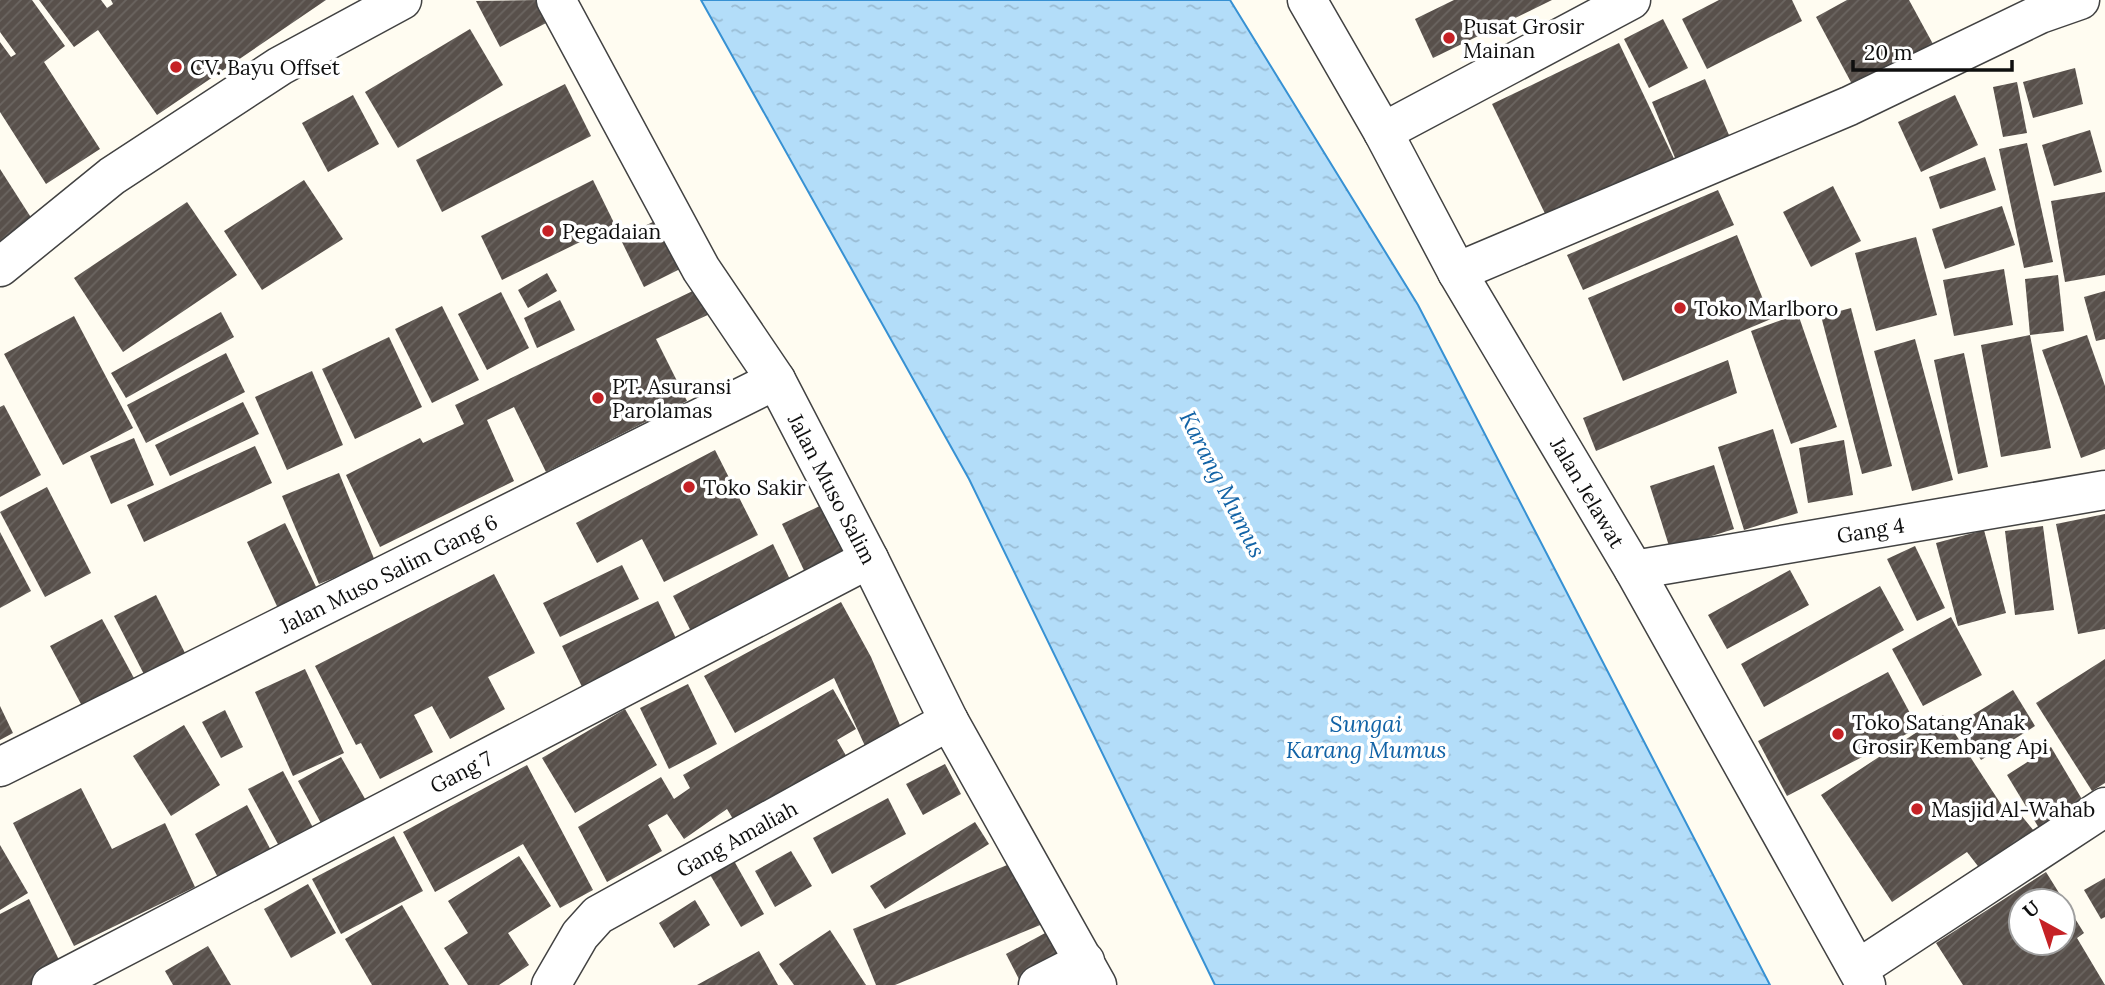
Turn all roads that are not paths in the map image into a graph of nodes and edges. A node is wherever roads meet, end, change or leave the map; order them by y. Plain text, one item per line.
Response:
1 (402, 0) edge
2 (556, 0) edge
3 (1307, 0) edge
4 (2080, 0) edge
5 (1624, 2) edge
6 (1383, 132) junction
7 (0, 267) edge
8 (1457, 272) junction
9 (776, 380) junction
10 (2105, 490) edge
11 (869, 559) junction
12 (1634, 570) junction
13 (949, 722) junction
14 (0, 767) edge
15 (2105, 807) edge
16 (1091, 973) edge
17 (1862, 977) edge
18 (51, 985) edge
19 (551, 985) edge
20 (1038, 985) edge

1 - 7 street
2 - 9 street, Jalan Muso Salim
3 - 6 street, Jalan Jelawat
4 - 8 street
5 - 6 street
6 - 8 street, Jalan Jelawat
8 - 12 street, Jalan Jelawat
9 - 11 street, Jalan Muso Salim
9 - 14 street, Jalan Muso Salim Gang 6
10 - 12 street, Gang 4
11 - 13 street, Jalan Muso Salim
11 - 18 street, Gang 7
12 - 17 street, Jalan Jelawat
13 - 16 street, Jalan Muso Salim
13 - 19 street, Gang Amaliah
15 - 17 street
16 - 20 street

